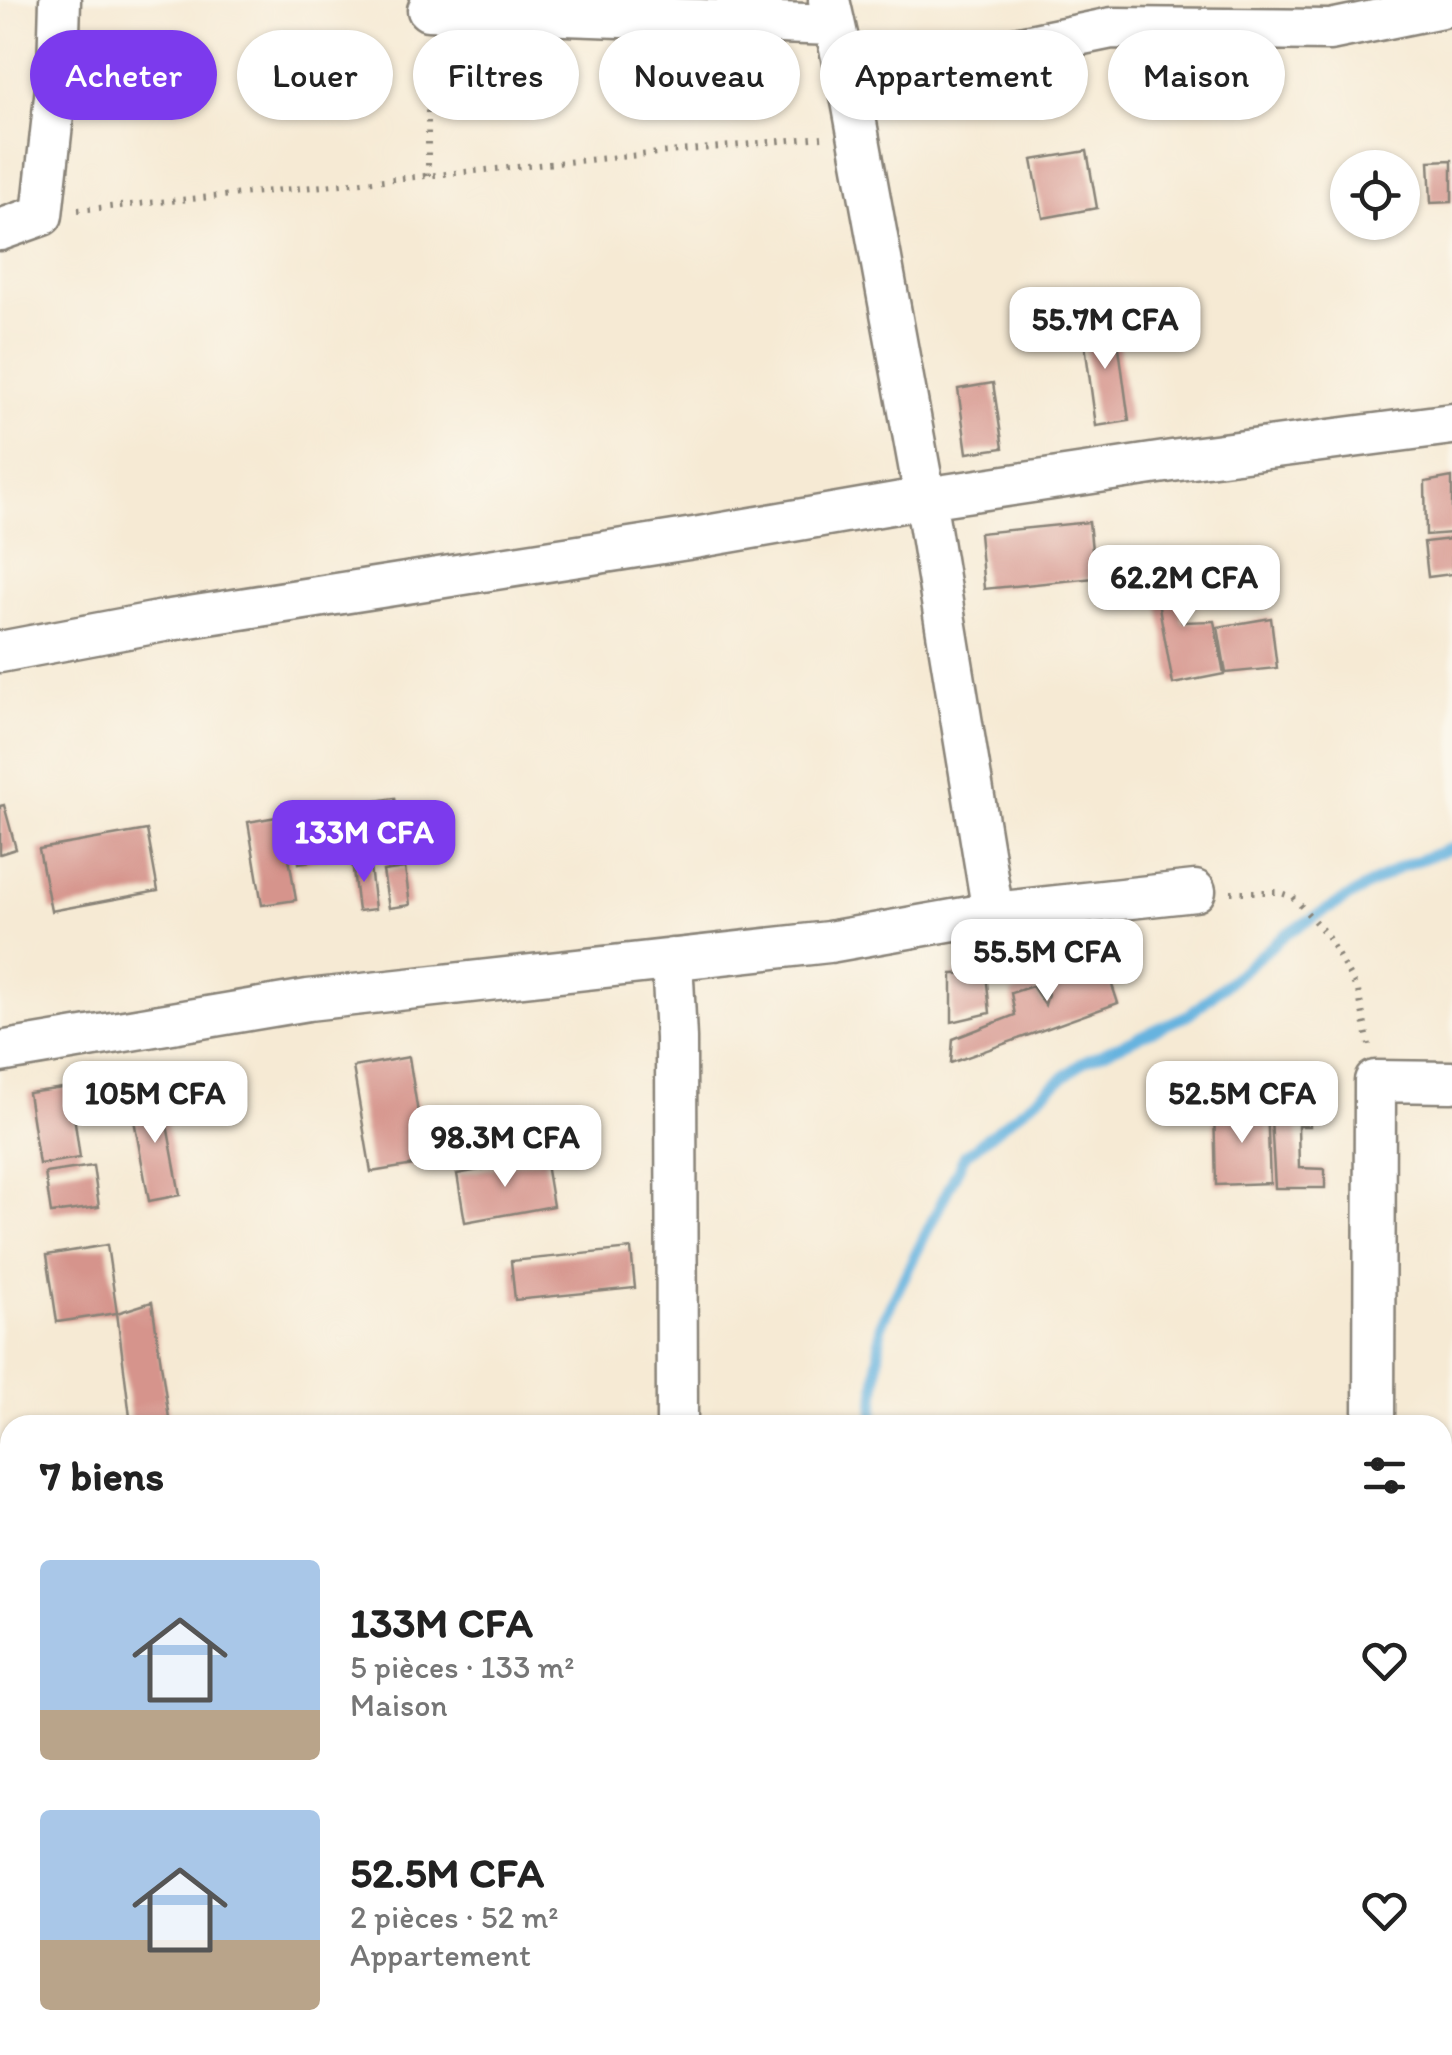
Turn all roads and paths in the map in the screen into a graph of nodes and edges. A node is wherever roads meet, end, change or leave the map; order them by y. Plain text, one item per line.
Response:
1 (60, 0) edge
2 (1452, 6) edge
3 (428, 10) joint
4 (832, 12) edge
5 (1112, 14) edge
6 (1064, 30) edge
7 (833, 120) edge
8 (856, 120) edge
9 (428, 176) junction
10 (42, 215) junction
11 (0, 230) edge
12 (1452, 424) edge
13 (924, 498) junction
14 (0, 652) edge
15 (1195, 892) joint
16 (994, 912) junction
17 (672, 959) junction
18 (0, 1052) edge
19 (1376, 1080) junction
20 (1452, 1082) edge
21 (677, 1415) edge
22 (1374, 1415) edge

1 - 10 street
2 - 5 street
3 - 4 street
3 - 9 path
5 - 6 street
7 - 9 path
8 - 13 street
9 - 10 path
10 - 11 street
12 - 13 street
13 - 14 street
13 - 16 street
15 - 16 street
15 - 19 path
16 - 17 street
17 - 18 street
17 - 21 street
19 - 20 street
19 - 22 street

